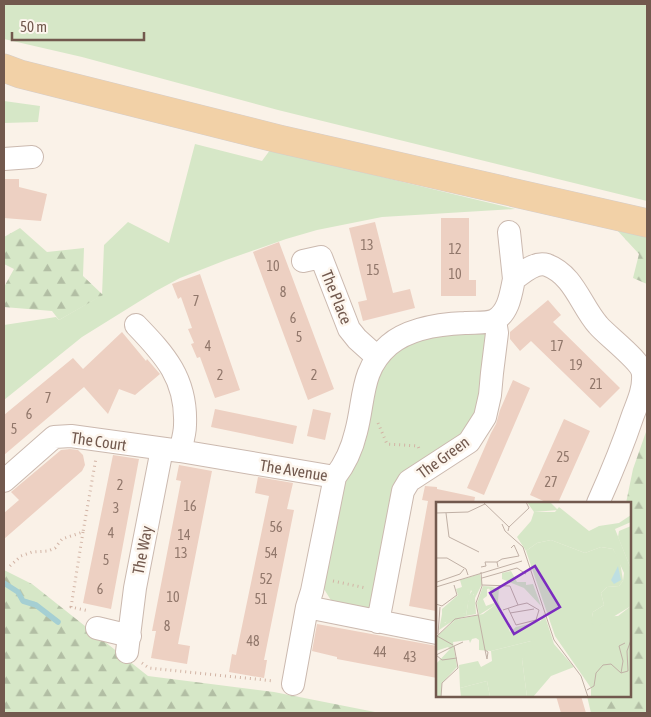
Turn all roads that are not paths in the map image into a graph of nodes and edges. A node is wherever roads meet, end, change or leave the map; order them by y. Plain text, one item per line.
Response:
1 (9, 73) edge
2 (32, 157) dead end
3 (4, 158) edge
4 (647, 223) edge
5 (509, 232) dead end
6 (321, 256) dead end
7 (514, 279) junction
8 (495, 320) junction
9 (136, 325) dead end
10 (377, 356) junction
11 (171, 450) junction
12 (340, 471) junction
13 (4, 481) edge
14 (598, 502) edge
15 (307, 607) junction
16 (97, 620) road end
17 (378, 622) junction
18 (436, 633) edge
19 (293, 684) road end

1 - 4 main road
2 - 3 street
5 - 7 street
6 - 10 street, The Place
7 - 8 street
7 - 14 street
8 - 10 street, The Avenue
8 - 17 street, The Green
9 - 11 street, The Way
10 - 12 street, The Avenue
11 - 12 street, The Avenue
11 - 13 street, The Court
11 - 16 street, The Way
12 - 15 street, The Avenue
15 - 17 street
15 - 19 street, The Avenue
17 - 18 street

